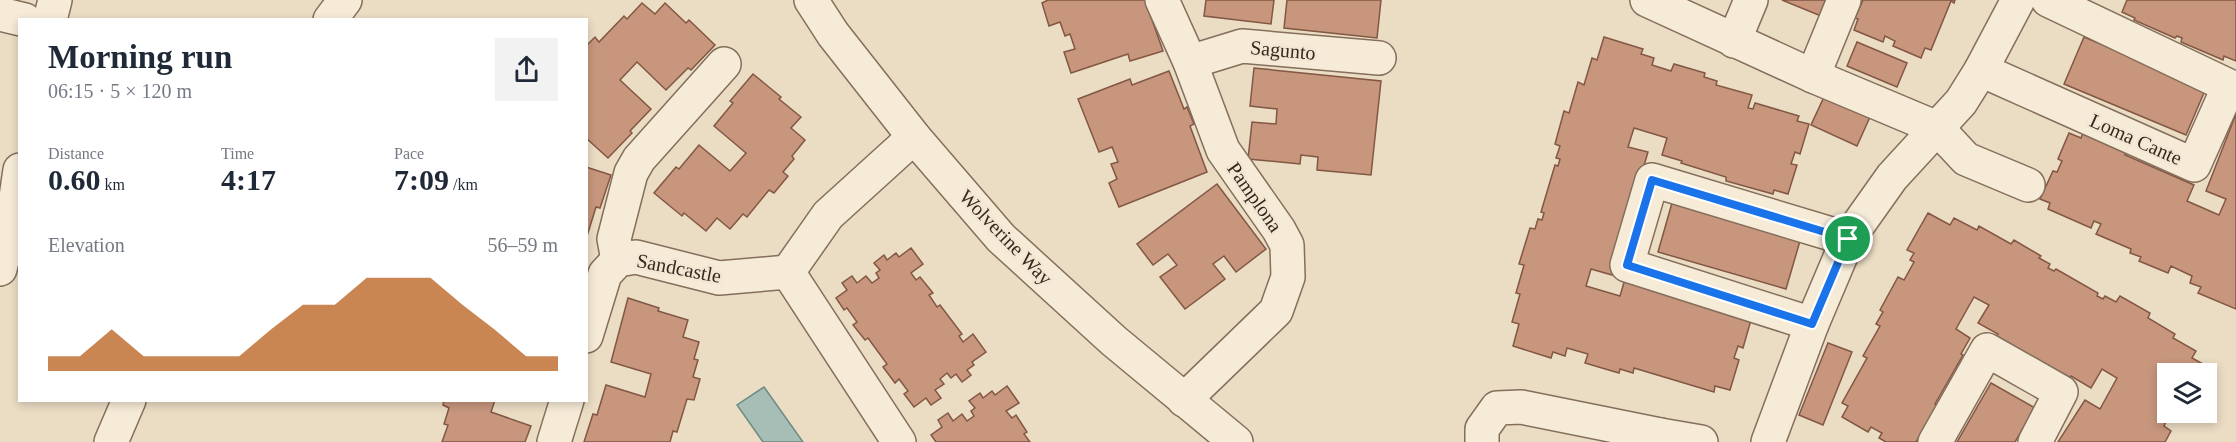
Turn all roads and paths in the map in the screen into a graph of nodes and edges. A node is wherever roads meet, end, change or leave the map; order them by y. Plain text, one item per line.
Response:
1 (55, 0) edge
2 (345, 0) edge
3 (811, 0) edge
4 (1162, 0) edge
5 (1647, 0) edge
6 (1751, 0) edge
7 (1844, 0) edge
8 (2018, 0) edge
9 (2048, 0) edge
10 (0, 14) edge
11 (18, 18) edge
12 (50, 18) edge
13 (332, 18) edge
14 (1734, 41) junction
15 (1379, 58) dead end
16 (1190, 62) junction
17 (724, 64) dead end
18 (1981, 70) junction
19 (1814, 76) junction
20 (1937, 128) junction
21 (914, 137) junction
22 (18, 184) edge
23 (2028, 185) dead end
24 (1848, 239) junction
25 (618, 260) junction
26 (0, 269) edge
27 (788, 272) junction
28 (1812, 324) junction
29 (588, 329) edge
30 (1184, 400) junction
31 (128, 402) edge
32 (566, 402) edge
33 (1659, 439) edge
34 (111, 442) edge
35 (554, 442) edge
36 (900, 442) edge
37 (1236, 442) edge
38 (1482, 442) edge
39 (1701, 442) edge
40 (1768, 442) edge
41 (1935, 442) edge
42 (2035, 442) edge

1 - 12 street
2 - 13 street
3 - 21 street, Wolverine Way
4 - 16 street, Pamplona
5 - 14 street
6 - 14 street
7 - 19 street
8 - 18 street
9 - 18 street, Loma Cante
10 - 11 street
14 - 19 street
15 - 16 street, Sagunto
16 - 30 street, Pamplona
17 - 25 street
18 - 20 street
19 - 20 street
20 - 23 street
20 - 24 street
21 - 27 street
21 - 30 street, Wolverine Way
22 - 26 street
24 - 28 street
24 - 28 street
25 - 27 street, Sandcastle
25 - 29 street, Sandcastle
27 - 36 street
28 - 40 street
30 - 37 street, Wolverine Way
31 - 34 street
32 - 35 street
33 - 38 street
33 - 39 street
41 - 42 street

